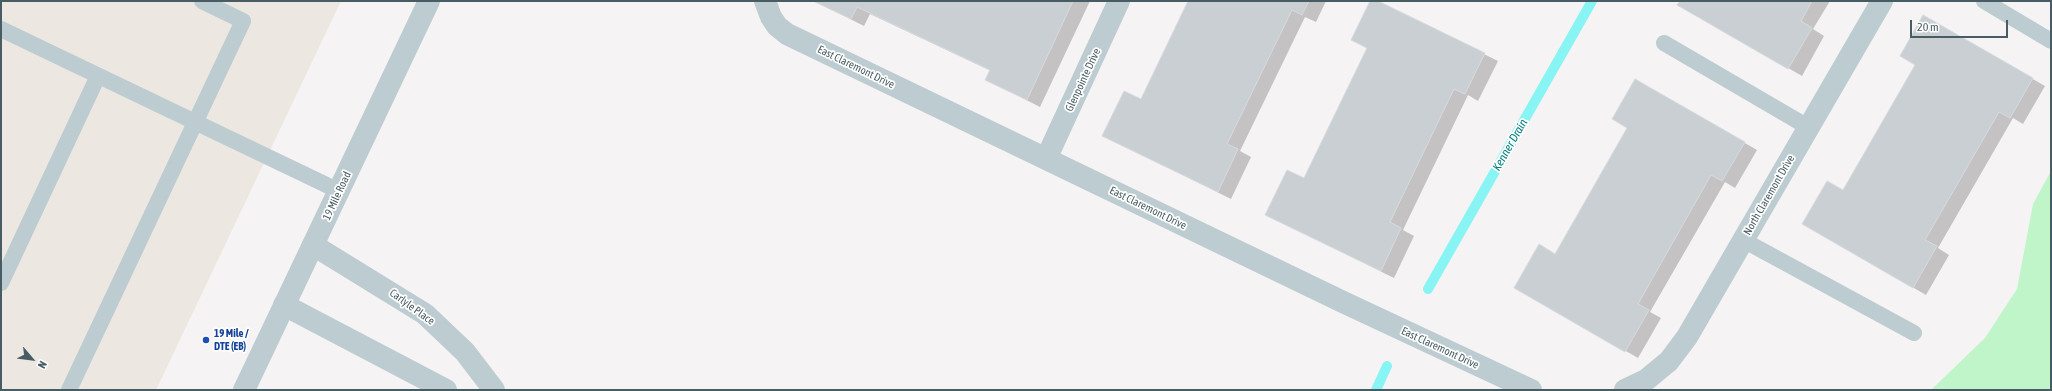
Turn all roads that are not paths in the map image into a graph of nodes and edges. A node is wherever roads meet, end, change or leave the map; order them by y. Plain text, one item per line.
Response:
1 (202, 1) edge
2 (429, 1) edge
3 (1119, 1) edge
4 (1882, 1) edge
5 (1984, 1) edge
6 (768, 9) edge
7 (1, 29) edge
8 (2051, 41) edge
9 (1664, 43) dead end
10 (98, 76) junction
11 (196, 124) junction
12 (1808, 127) junction
13 (1046, 159) junction
14 (339, 191) junction
15 (1743, 240) junction
16 (313, 245) junction
17 (1, 283) edge
18 (284, 305) junction
19 (1914, 333) dead end
20 (69, 390) edge
21 (244, 390) edge
22 (446, 390) edge
23 (494, 390) edge
24 (1531, 390) edge
25 (1625, 390) edge

1 - 11 lane
2 - 14 street, 19 Mile Road
3 - 13 street, Glenpointe Drive
4 - 12 street, North Claremont Drive
5 - 8 lane
6 - 13 street, East Claremont Drive
7 - 10 lane
9 - 12 lane
10 - 11 lane
10 - 17 lane
11 - 14 lane
11 - 20 lane
12 - 15 street, North Claremont Drive
13 - 24 street, East Claremont Drive
14 - 16 street, 19 Mile Road
15 - 19 lane
15 - 25 street, North Claremont Drive
16 - 18 street, 19 Mile Road
16 - 23 street, Carlyle Place
18 - 21 street, 19 Mile Road
18 - 22 street

